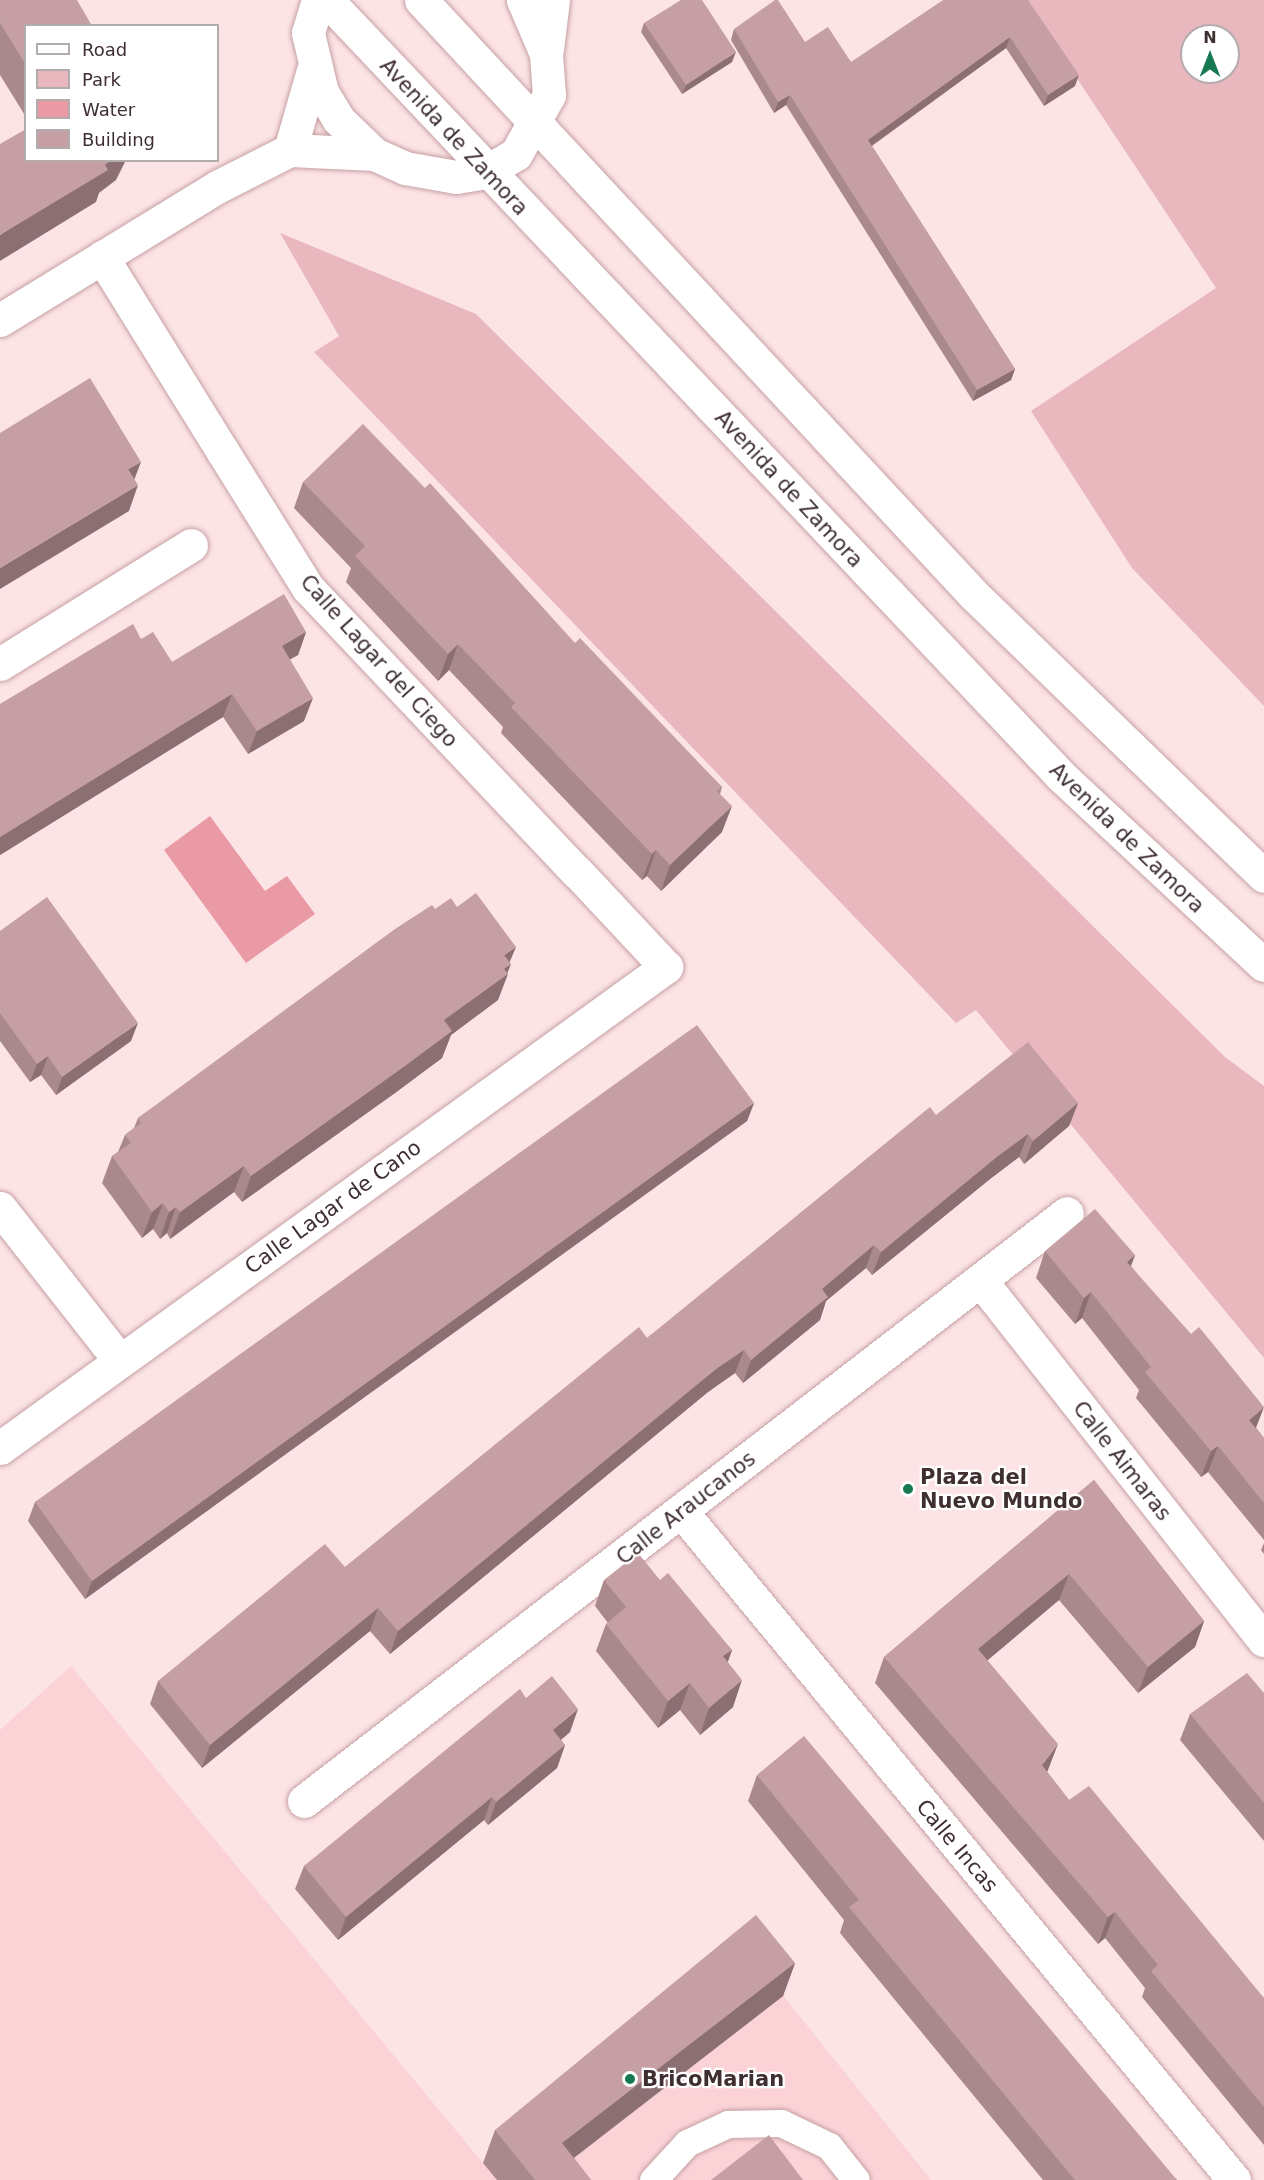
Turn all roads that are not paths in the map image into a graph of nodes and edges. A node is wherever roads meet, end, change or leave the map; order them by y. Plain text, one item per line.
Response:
1 (318, 0) edge
2 (327, 0) edge
3 (421, 0) edge
4 (523, 0) edge
5 (553, 0) edge
6 (546, 54) junction
7 (314, 67) junction
8 (537, 124) junction
9 (290, 150) junction
10 (374, 154) junction
11 (486, 172) junction
12 (102, 257) junction
13 (0, 320) edge
14 (191, 545) dead end
15 (0, 664) edge
16 (1264, 876) edge
17 (1264, 964) edge
18 (666, 967) joint
19 (0, 1208) edge
20 (1067, 1213) dead end
21 (981, 1281) junction
22 (120, 1361) junction
23 (0, 1448) edge
24 (681, 1512) junction
25 (1264, 1640) edge
26 (304, 1802) dead end
27 (653, 2180) edge
28 (856, 2180) edge
29 (1234, 2180) edge

1 - 7 main road
2 - 11 main road, Avenida de Zamora
3 - 8 main road
4 - 6 main road
5 - 6 main road
6 - 8 main road
7 - 9 main road
7 - 10 main road
8 - 11 main road
8 - 16 main road
9 - 10 main road
9 - 12 main road
10 - 11 main road
11 - 17 main road, Avenida de Zamora
12 - 13 main road
12 - 18 main road, Calle Lagar del Ciego
14 - 15 main road
18 - 22 main road, Calle Lagar de Cano
19 - 22 main road
20 - 21 main road, Calle Araucanos
21 - 24 main road, Calle Araucanos
21 - 25 main road, Calle Aimaras
22 - 23 main road, Calle Lagar de Cano
24 - 26 main road, Calle Araucanos
24 - 29 main road, Calle Incas
27 - 28 lane

